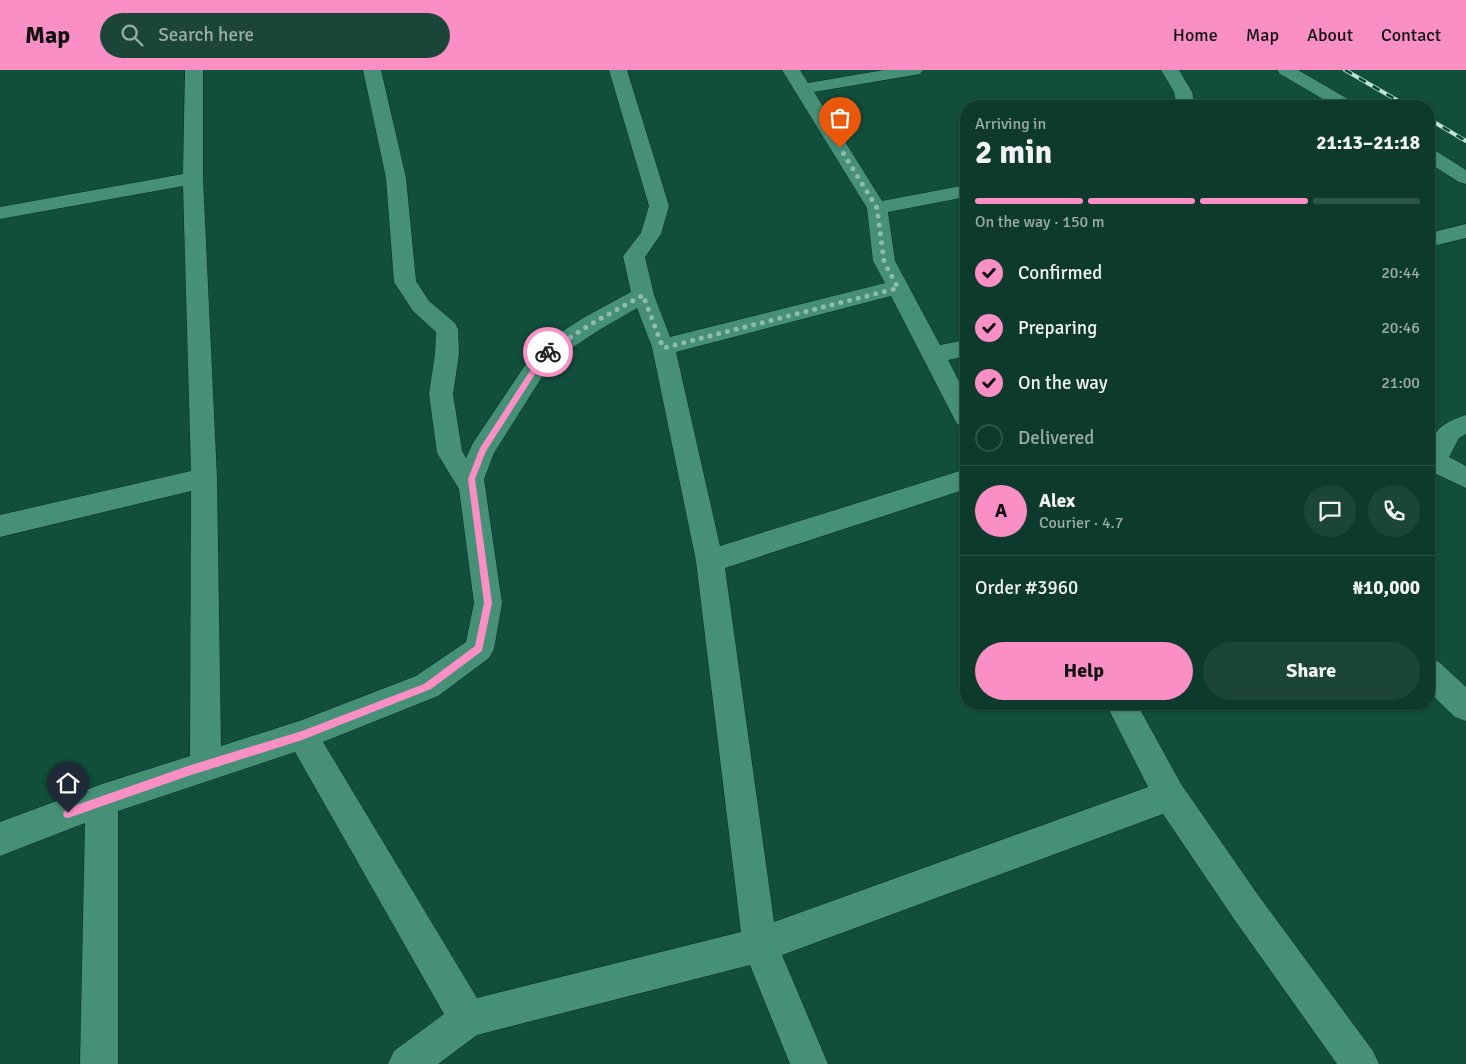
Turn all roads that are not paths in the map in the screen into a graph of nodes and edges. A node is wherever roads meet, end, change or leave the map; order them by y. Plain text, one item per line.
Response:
1 (194, 70) edge
2 (372, 70) edge
3 (618, 70) edge
4 (791, 70) edge
5 (914, 70) edge
6 (1170, 70) edge
7 (1286, 70) edge
8 (803, 89) junction
9 (1184, 100) edge
10 (1337, 100) edge
11 (1435, 159) edge
12 (193, 178) junction
13 (1466, 178) edge
14 (960, 192) edge
15 (877, 208) junction
16 (0, 213) edge
17 (1466, 231) edge
18 (1435, 239) edge
19 (898, 288) junction
20 (643, 295) junction
21 (663, 348) junction
22 (960, 349) edge
23 (934, 355) junction
24 (960, 405) edge
25 (1466, 424) edge
26 (1435, 455) edge
27 (1435, 464) edge
28 (204, 478) junction
29 (1466, 478) edge
30 (960, 481) edge
31 (473, 489) junction
32 (0, 526) edge
33 (710, 561) junction
34 (1435, 678) edge
35 (1466, 708) edge
36 (1124, 710) edge
37 (302, 735) junction
38 (206, 765) junction
39 (1170, 794) junction
40 (102, 800) junction
41 (0, 839) edge
42 (760, 944) junction
43 (468, 1019) junction
44 (99, 1064) edge
45 (407, 1064) edge
46 (809, 1064) edge
47 (1360, 1064) edge

1 - 12 street
2 - 31 street
3 - 20 street
4 - 8 street
5 - 8 street
6 - 9 street
7 - 10 street
8 - 15 street
11 - 13 street
12 - 16 street
12 - 28 street
14 - 15 street
15 - 19 street
17 - 18 street
19 - 21 street
19 - 23 street
20 - 21 street
20 - 31 street
21 - 33 street
22 - 23 street
23 - 24 street
25 - 26 street
27 - 29 street
28 - 32 street
28 - 38 street
30 - 33 street
31 - 37 street
33 - 42 street
34 - 35 street
36 - 39 street
37 - 38 street
37 - 43 street
38 - 40 street
39 - 42 street
39 - 47 street
40 - 41 street
40 - 44 street
42 - 43 street
42 - 46 street
43 - 45 street

